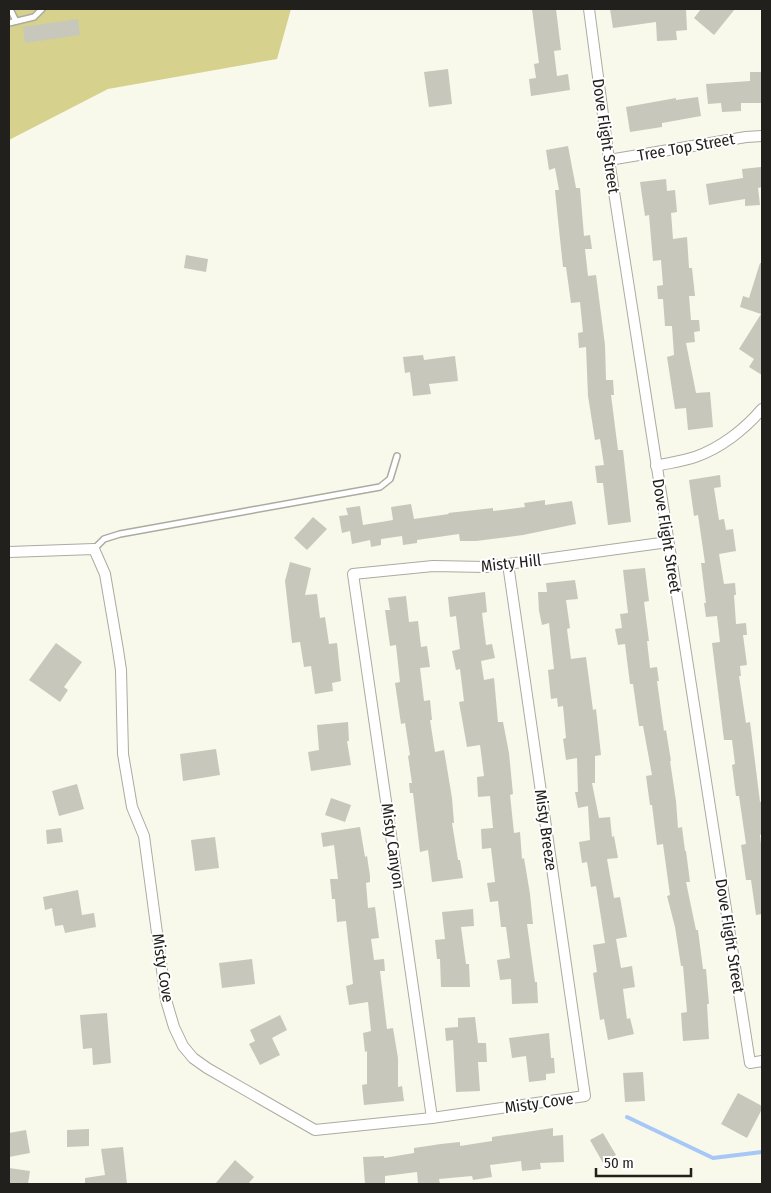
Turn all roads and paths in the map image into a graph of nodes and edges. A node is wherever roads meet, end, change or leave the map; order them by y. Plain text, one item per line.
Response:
1 (10, 9) edge
2 (42, 9) edge
3 (589, 9) edge
4 (16, 21) junction
5 (9, 23) edge
6 (762, 136) edge
7 (609, 160) junction
8 (762, 409) edge
9 (397, 456) dead end
10 (656, 466) junction
11 (668, 542) junction
12 (94, 550) junction
13 (9, 552) edge
14 (508, 564) junction
15 (353, 574) joint
16 (762, 1061) edge
17 (585, 1096) joint
18 (432, 1118) junction

1 - 4 lane
2 - 4 lane
3 - 7 street, Dove Flight Street
4 - 5 lane
6 - 7 street, Tree Top Street
7 - 10 street, Dove Flight Street
8 - 10 street
9 - 12 lane
10 - 11 street, Dove Flight Street
11 - 14 street, Misty Hill
11 - 16 street, Dove Flight Street
12 - 13 street
12 - 18 street, Misty Cove
14 - 15 street, Misty Hill
14 - 17 street, Misty Breeze
15 - 18 street, Misty Canyon
17 - 18 street, Misty Cove

